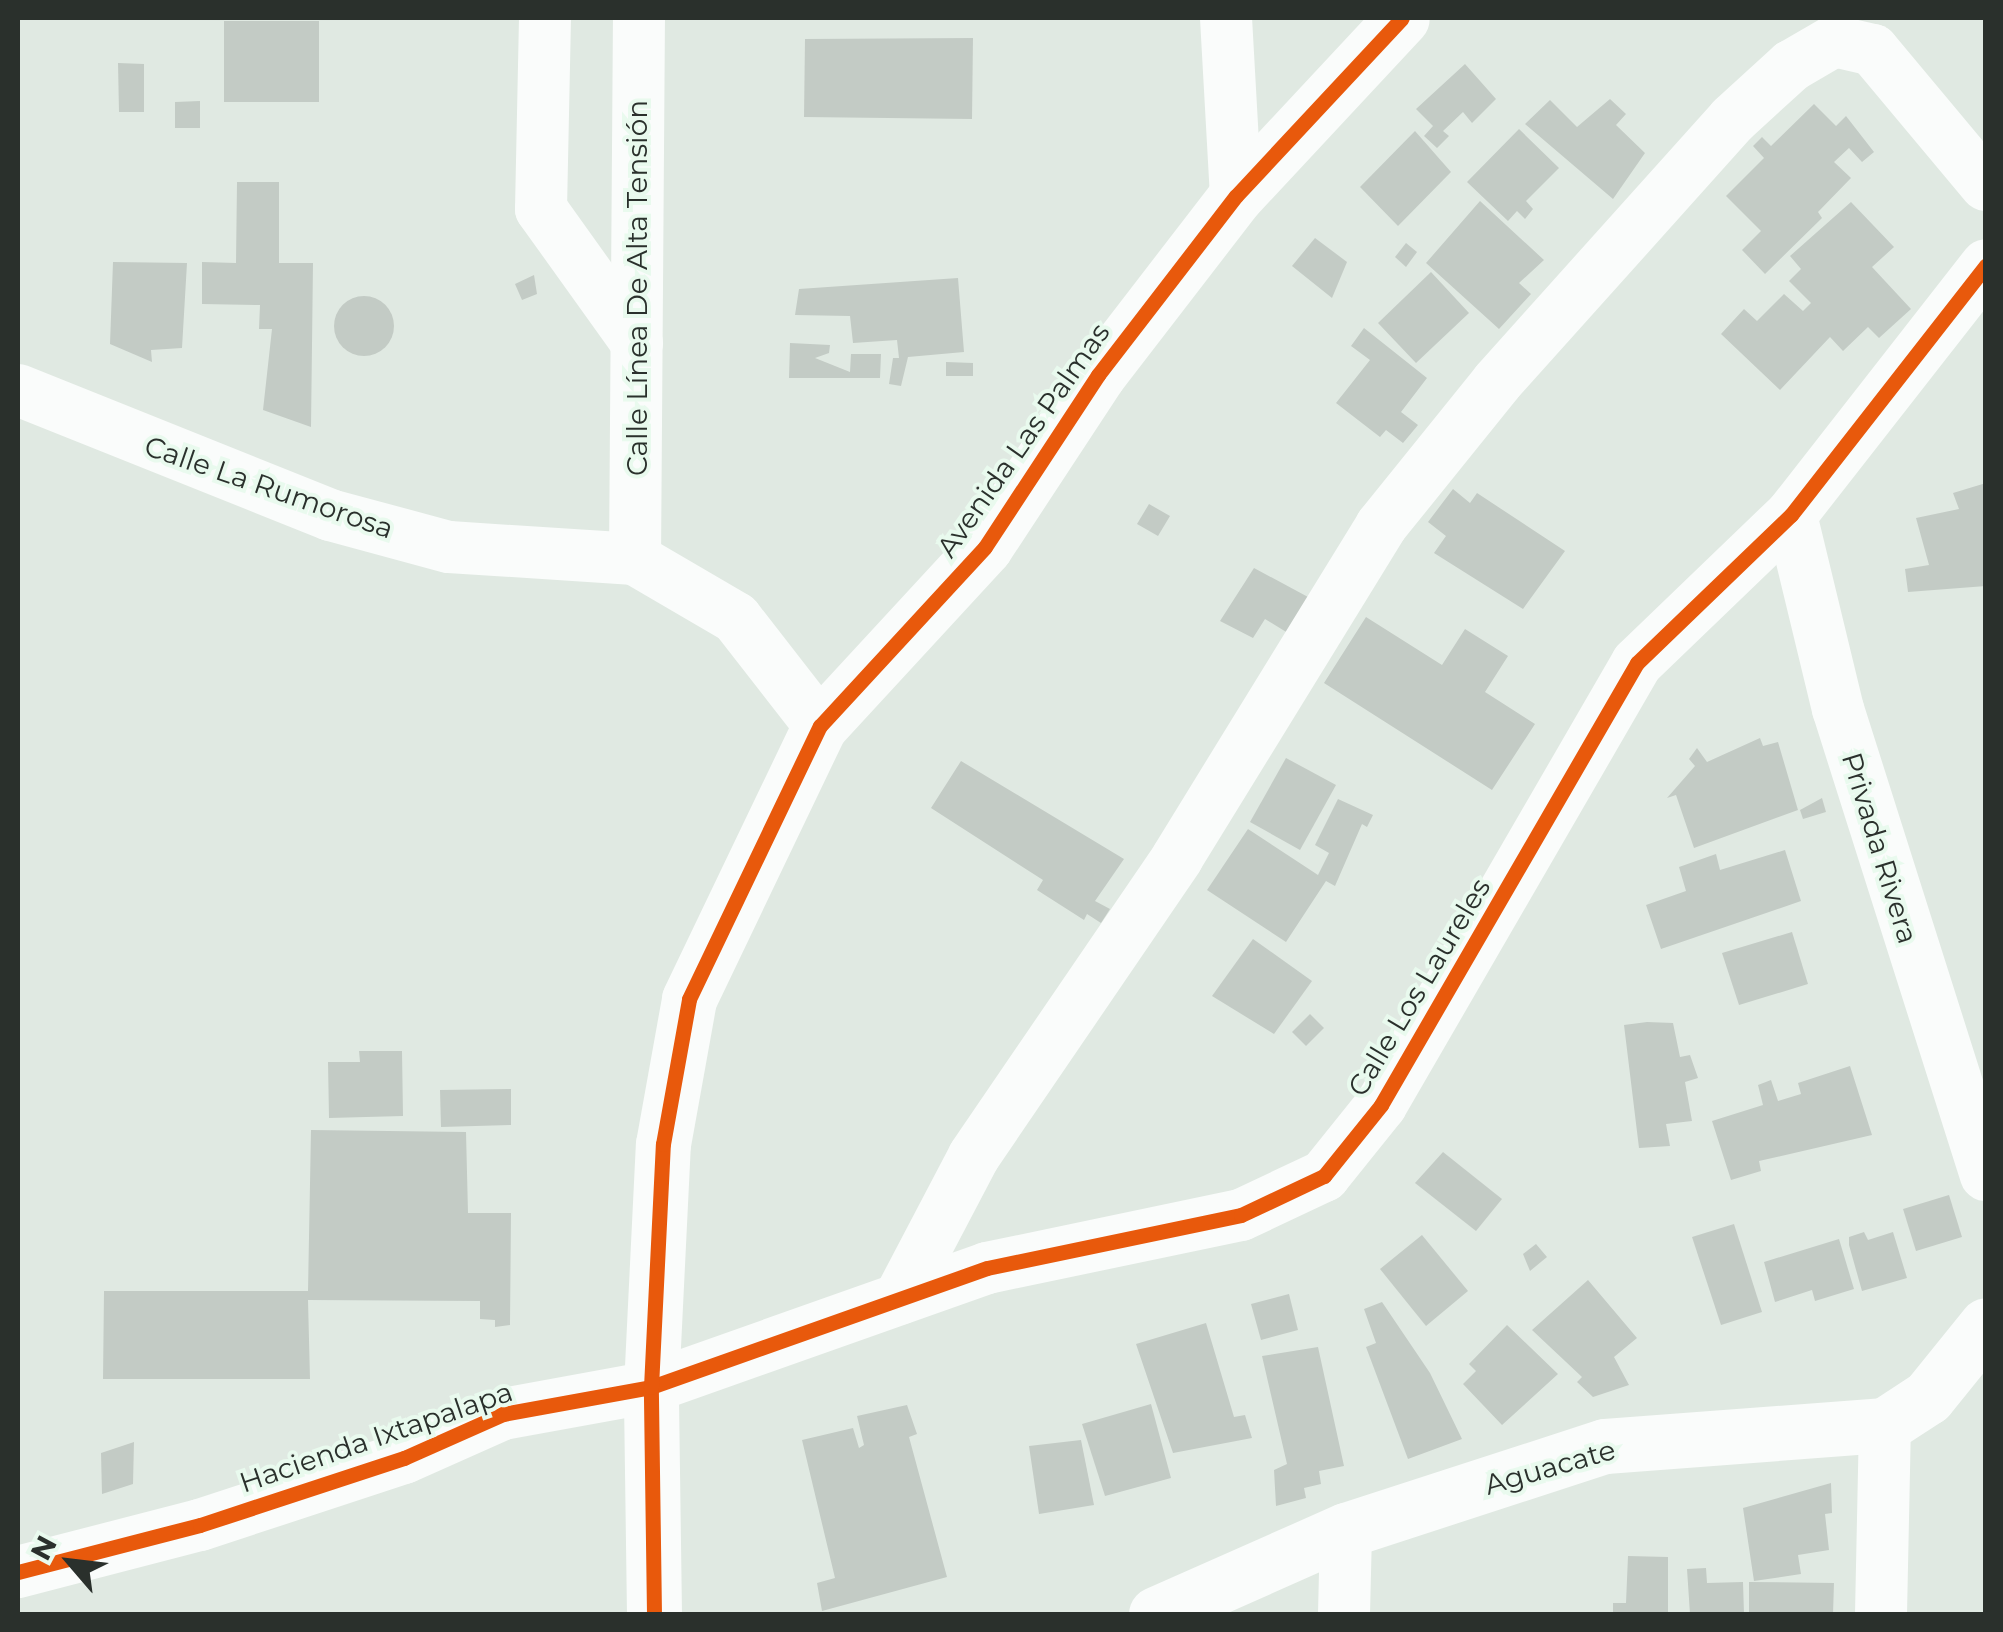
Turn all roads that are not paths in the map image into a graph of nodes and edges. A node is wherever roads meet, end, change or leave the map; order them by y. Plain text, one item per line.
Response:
1 (545, 18) edge
2 (639, 18) edge
3 (1226, 18) edge
4 (1402, 18) edge
5 (1986, 185) edge
6 (1236, 196) junction
7 (1986, 265) edge
8 (637, 343) junction
9 (18, 390) edge
10 (1791, 515) junction
11 (635, 559) junction
12 (820, 726) junction
13 (1986, 1176) edge
14 (899, 1299) junction
15 (1986, 1325) edge
16 (650, 1387) junction
17 (1884, 1425) junction
18 (1346, 1530) junction
19 (18, 1572) edge
20 (654, 1614) edge
21 (1156, 1614) edge
22 (1344, 1614) edge
23 (1881, 1614) edge

1 - 8 street
2 - 8 street, Calle Línea De Alta Tensión
3 - 6 street
4 - 6 street, Avenida Las Palmas
5 - 14 street
6 - 12 street, Avenida Las Palmas
7 - 10 street, Calle Los Laureles
8 - 11 street, Calle Línea De Alta Tensión
9 - 11 street, Calle La Rumorosa
10 - 13 street, Privada Rivera
10 - 14 street, Calle Los Laureles
11 - 12 street, Calle La Rumorosa
12 - 16 street, Avenida Las Palmas
14 - 16 street, Calle Los Laureles
15 - 17 street, Aguacate
16 - 19 street, Hacienda Ixtapalapa
16 - 20 street
17 - 18 street, Aguacate
17 - 23 street
18 - 21 street, Aguacate
18 - 22 street

